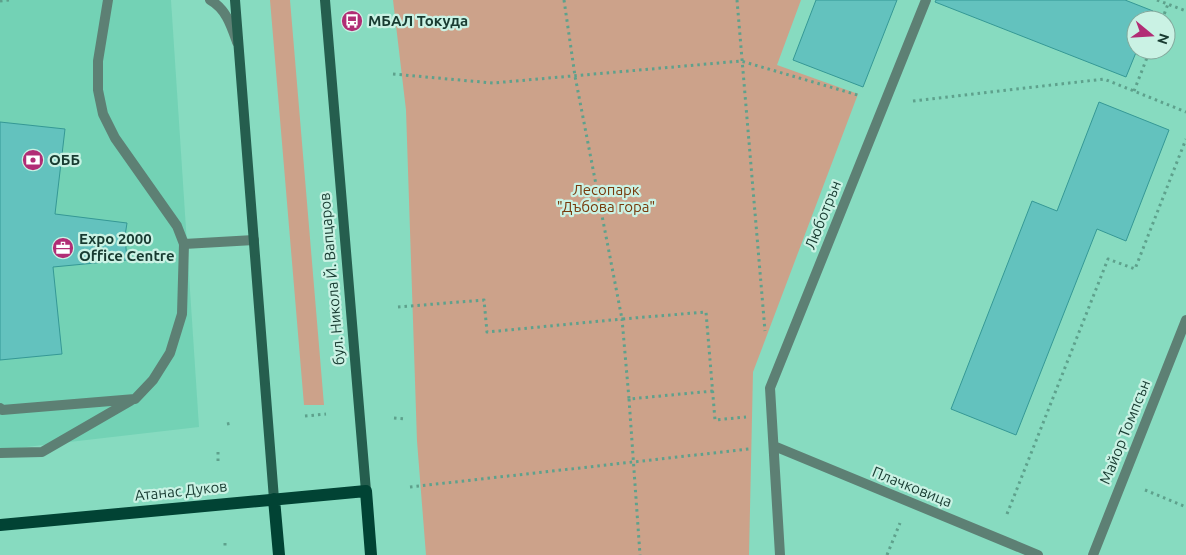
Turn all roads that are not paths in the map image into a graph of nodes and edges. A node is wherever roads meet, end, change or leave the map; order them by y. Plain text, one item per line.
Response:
1 (108, 0) edge
2 (210, 0) edge
3 (235, 0) edge
4 (325, 0) edge
5 (926, 0) edge
6 (239, 46) junction
7 (254, 240) junction
8 (184, 244) junction
9 (1186, 320) edge
10 (135, 399) junction
11 (0, 408) edge
12 (774, 446) junction
13 (0, 453) edge
14 (366, 491) junction
15 (274, 499) junction
16 (0, 525) edge
17 (279, 555) edge
18 (370, 555) edge
19 (780, 555) edge
20 (1038, 555) edge
21 (1092, 555) edge

1 - 8 street
2 - 6 street
3 - 6 main road
4 - 14 main road, бул. Никола Й. Вапцаров
5 - 12 street, Люботрън
6 - 7 main road
7 - 8 street
7 - 15 main road
8 - 10 street
9 - 21 street, Майор Томпсън
10 - 11 street
10 - 13 street
12 - 19 street, Люботрън
12 - 20 street, Плачковица
14 - 15 main road, Атанас Дуков
14 - 18 main road, бул. Никола Й. Вапцаров
15 - 16 main road, Атанас Дуков
15 - 17 main road

